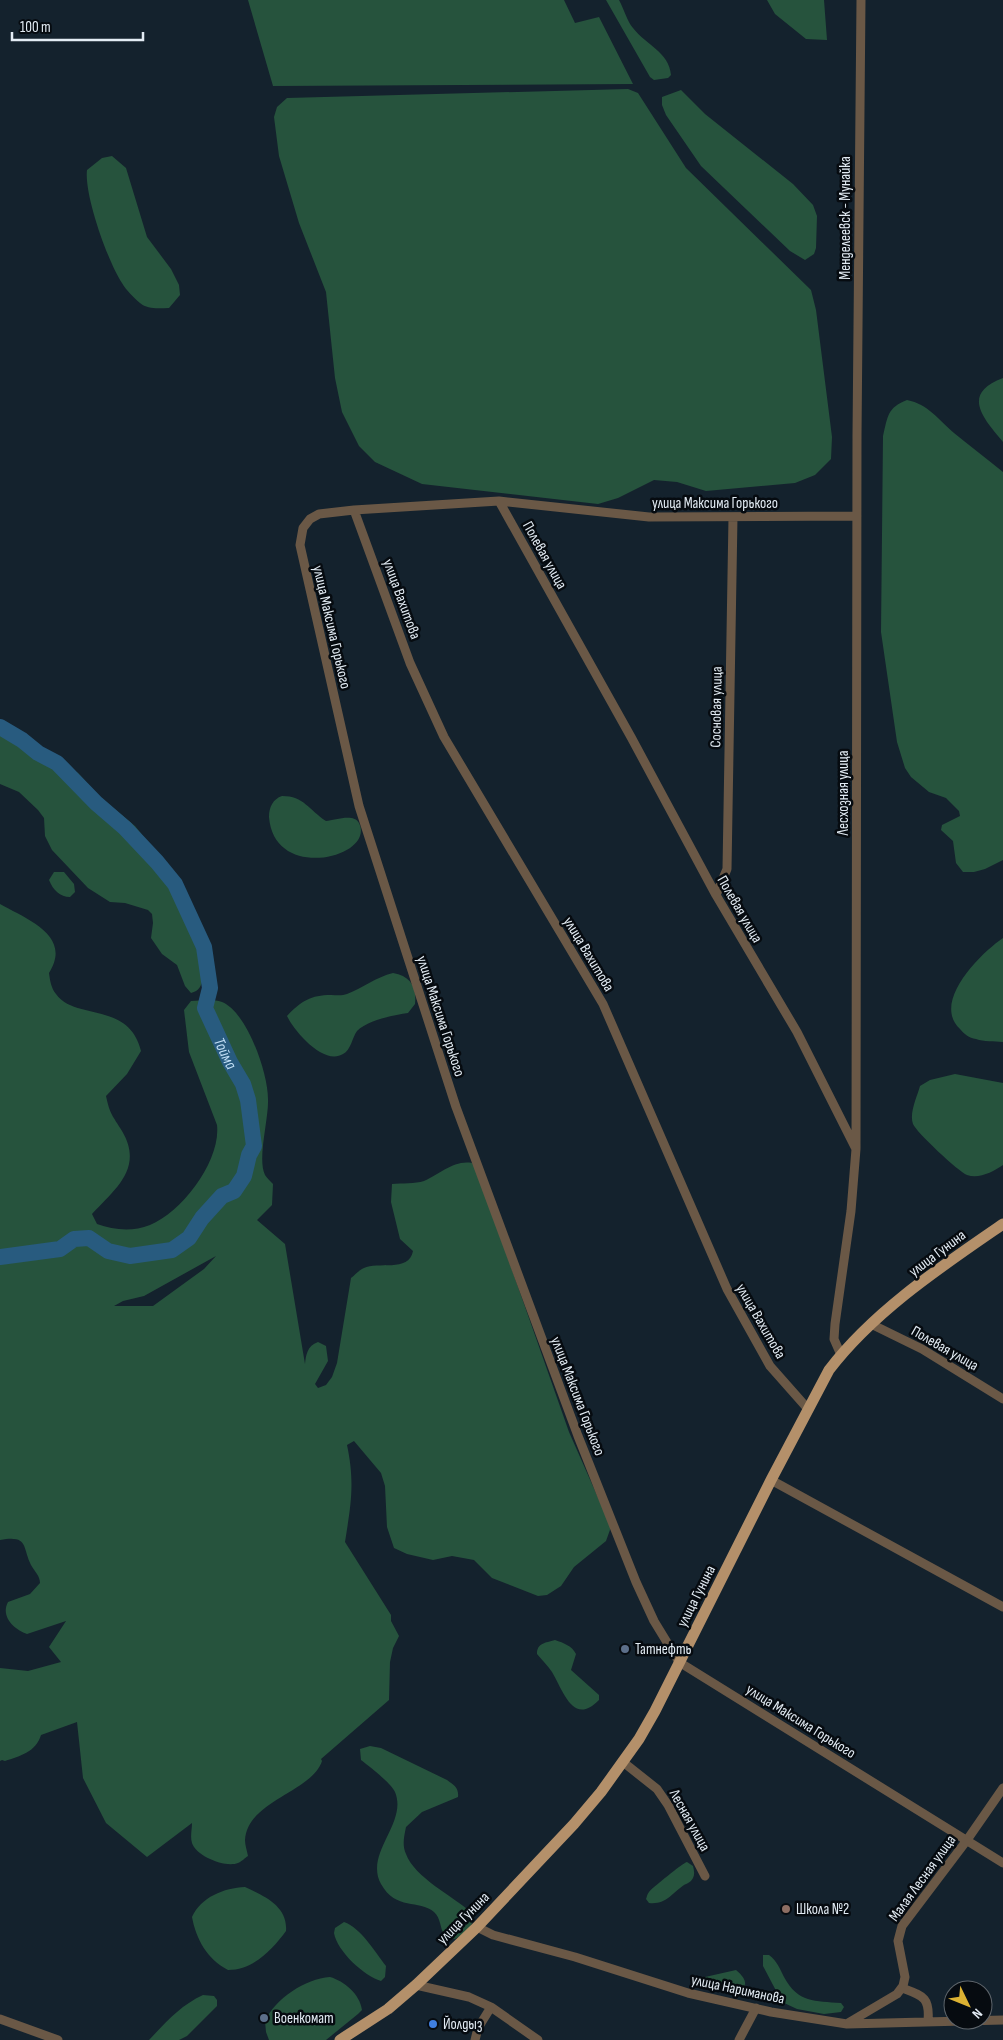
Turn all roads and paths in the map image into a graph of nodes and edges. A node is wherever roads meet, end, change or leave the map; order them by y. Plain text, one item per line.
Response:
1 (861, 0) edge
2 (857, 436) joint
3 (499, 501) junction
4 (354, 510) junction
5 (857, 516) junction
6 (733, 517) junction
7 (716, 895) junction
8 (856, 1149) junction
9 (1003, 1224) edge
10 (871, 1324) junction
11 (841, 1355) junction
12 (1003, 1399) edge
13 (808, 1408) junction
14 (771, 1480) junction
15 (1003, 1607) edge
16 (679, 1662) junction
17 (623, 1762) junction
18 (1003, 1788) edge
19 (967, 1840) junction
20 (1003, 1863) edge
21 (704, 1876) dead end
22 (476, 1927) junction
23 (416, 1984) junction
24 (902, 1988) junction
25 (491, 2007) junction
26 (756, 2008) junction
27 (0, 2019) edge
28 (1003, 2020) edge
29 (928, 2021) junction
30 (847, 2024) junction
31 (58, 2040) edge
32 (340, 2040) edge
33 (475, 2040) edge
34 (538, 2040) edge
35 (739, 2040) edge

1 - 2 street, Менделеевск - Мунайка
2 - 5 street, Лесхозная улица
3 - 4 street, улица Максима Горького
3 - 6 street, улица Максима Горького
3 - 7 street, Полевая улица
4 - 13 street, улица Вахитова
4 - 16 street, улица Максима Горького
5 - 6 street, улица Максима Горького
5 - 8 street, Лесхозная улица
6 - 7 street, Сосновая улица
7 - 8 street, Полевая улица
8 - 11 street
9 - 10 main road, улица Гунина
10 - 11 main road, улица Гунина
10 - 12 street, Полевая улица
11 - 13 main road, улица Гунина
13 - 14 main road, улица Гунина
14 - 15 street
14 - 16 main road, улица Гунина
16 - 17 main road, улица Гунина
16 - 19 street, улица Максима Горького
17 - 21 street, Лесная улица
17 - 22 main road, улица Гунина
18 - 19 street, Малая Лесная улица
19 - 20 street, улица Максима Горького
19 - 24 street, Малая Лесная улица
22 - 23 main road, улица Гунина
22 - 26 street, улица Нариманова
23 - 25 street
23 - 32 main road, улица Гунина
24 - 29 street
24 - 30 street
25 - 33 street
25 - 34 street
26 - 30 street, улица Нариманова
26 - 35 street
27 - 31 street
28 - 29 street, улица Нариманова
29 - 30 street, улица Нариманова

